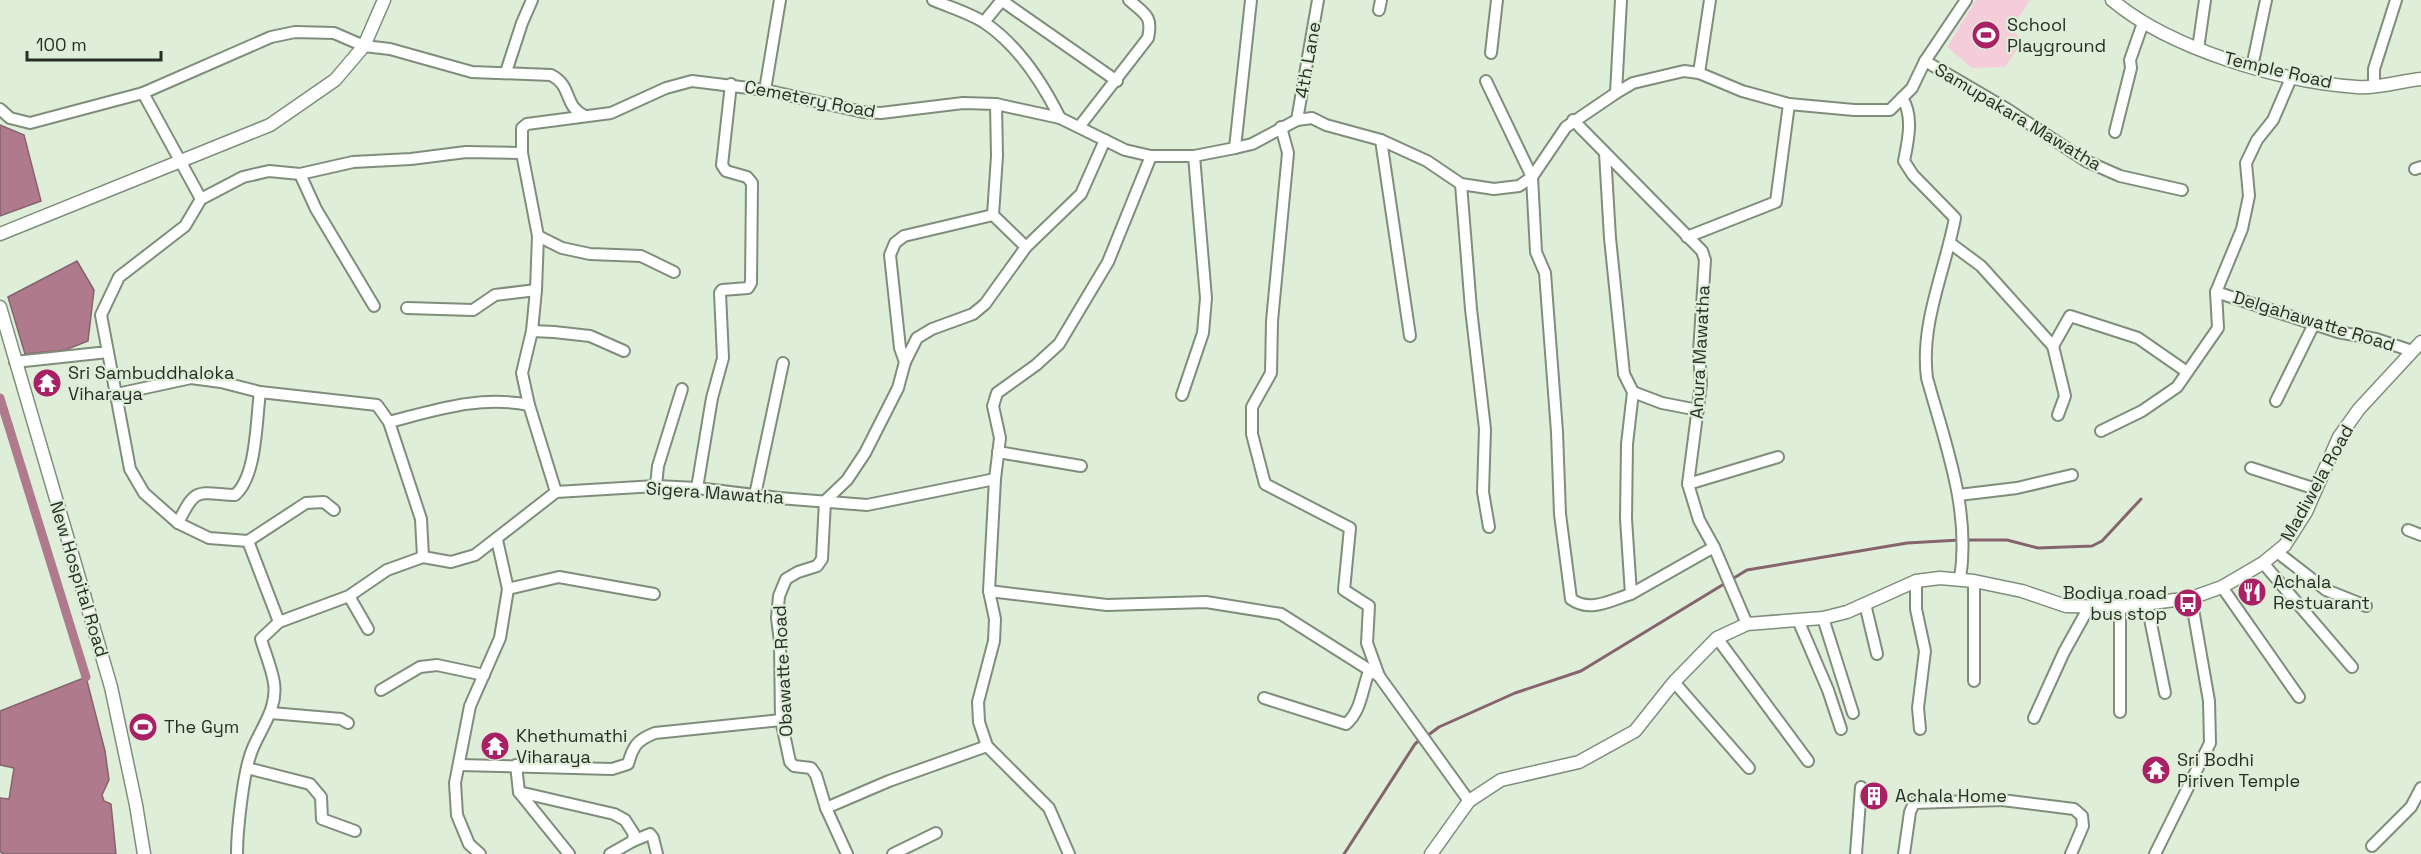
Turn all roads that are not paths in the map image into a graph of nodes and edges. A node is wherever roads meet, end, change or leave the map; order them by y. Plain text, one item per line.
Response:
1 (384, 0) edge
2 (532, 0) edge
3 (780, 0) edge
4 (933, 0) edge
5 (1002, 0) edge
6 (1129, 0) edge
7 (1251, 0) edge
8 (1318, 0) edge
9 (1497, 0) edge
10 (1621, 0) edge
11 (1710, 0) edge
12 (1966, 0) edge
13 (2112, 0) edge
14 (2130, 0) edge
15 (2205, 0) edge
16 (2266, 0) edge
17 (2396, 0) edge
18 (2127, 13) junction
19 (984, 22) junction
20 (2143, 23) junction
21 (364, 46) junction
22 (2198, 49) junction
23 (1491, 53) dead end
24 (1925, 61) junction
25 (2252, 67) junction
26 (506, 72) junction
27 (1699, 73) junction
28 (2292, 76) junction
29 (2421, 80) edge
30 (1117, 81) junction
31 (1486, 81) dead end
32 (731, 84) junction
33 (2374, 85) junction
34 (765, 90) junction
35 (143, 93) junction
36 (1616, 93) junction
37 (1902, 98) junction
38 (996, 104) junction
39 (1789, 104) junction
40 (0, 109) edge
41 (585, 116) junction
42 (1060, 118) junction
43 (1297, 120) junction
44 (1574, 120) junction
45 (1281, 127) junction
46 (1078, 128) junction
47 (2115, 132) dead end
48 (1105, 140) junction
49 (1381, 140) junction
50 (1235, 148) junction
51 (522, 153) junction
52 (1605, 153) junction
53 (1151, 156) junction
54 (1194, 156) junction
55 (180, 162) junction
56 (300, 174) junction
57 (1532, 177) junction
58 (1461, 184) junction
59 (2182, 190) dead end
60 (201, 199) junction
61 (993, 215) junction
62 (0, 234) edge
63 (538, 236) junction
64 (1687, 237) junction
65 (1950, 243) junction
66 (1026, 247) junction
67 (674, 272) dead end
68 (536, 290) junction
69 (2216, 292) junction
70 (374, 306) dead end
71 (0, 307) edge
72 (407, 308) dead end
73 (2314, 324) junction
74 (532, 332) junction
75 (1410, 336) dead end
76 (2053, 346) junction
77 (2416, 346) edge
78 (624, 351) dead end
79 (108, 352) junction
80 (15, 362) junction
81 (905, 362) junction
82 (783, 363) dead end
83 (2187, 372) junction
84 (682, 389) dead end
85 (260, 392) junction
86 (1633, 392) junction
87 (117, 394) junction
88 (1182, 395) dead end
89 (2276, 401) dead end
90 (530, 405) junction
91 (1698, 410) junction
92 (2058, 415) dead end
93 (389, 422) junction
94 (2101, 431) dead end
95 (998, 452) junction
96 (1778, 458) dead end
97 (1081, 466) dead end
98 (2251, 468) dead end
99 (2072, 476) dead end
100 (995, 479) junction
101 (1688, 484) junction
102 (656, 486) junction
103 (697, 488) junction
104 (2316, 489) junction
105 (556, 492) junction
106 (755, 495) junction
107 (1959, 495) junction
108 (825, 501) junction
109 (334, 510) dead end
110 (178, 523) junction
111 (1489, 527) dead end
112 (2408, 530) dead end
113 (2421, 535) edge
114 (497, 540) junction
115 (248, 541) junction
116 (1714, 547) junction
117 (2277, 552) junction
118 (423, 557) junction
119 (2263, 563) junction
120 (1960, 579) junction
121 (1916, 581) junction
122 (1974, 581) junction
123 (2222, 587) junction
124 (508, 589) junction
125 (989, 591) junction
126 (654, 594) dead end
127 (1631, 594) junction
128 (349, 596) junction
129 (2191, 598) junction
130 (1865, 604) junction
131 (2147, 604) junction
132 (2366, 606) dead end
133 (2089, 607) junction
134 (2120, 607) junction
135 (1823, 618) junction
136 (1798, 620) junction
137 (279, 622) junction
138 (1747, 624) junction
139 (368, 628) dead end
140 (1717, 638) junction
141 (1877, 654) dead end
142 (2352, 667) dead end
143 (1375, 673) junction
144 (484, 675) junction
145 (1974, 681) dead end
146 (1674, 682) junction
147 (381, 690) dead end
148 (2165, 693) dead end
149 (2299, 697) dead end
150 (1264, 698) dead end
151 (271, 712) junction
152 (2120, 712) dead end
153 (1853, 713) dead end
154 (2034, 718) dead end
155 (782, 720) junction
156 (348, 723) dead end
157 (1841, 729) dead end
158 (1920, 729) dead end
159 (987, 746) junction
160 (1808, 761) dead end
161 (459, 765) junction
162 (516, 765) junction
163 (248, 768) junction
164 (1749, 768) dead end
165 (1861, 787) dead end
166 (2421, 788) edge
167 (519, 792) junction
168 (2418, 800) edge
169 (1469, 801) junction
170 (826, 808) junction
171 (355, 831) dead end
172 (936, 833) dead end
173 (633, 841) junction
174 (2372, 846) dead end
175 (144, 854) edge
176 (237, 854) edge
177 (480, 854) edge
178 (569, 854) edge
179 (610, 854) edge
180 (657, 854) edge
181 (847, 854) edge
182 (893, 854) edge
183 (1069, 854) edge
184 (1431, 854) edge
185 (1856, 854) edge
186 (1904, 854) edge
187 (2071, 854) edge
188 (2155, 854) edge

1 - 21 main road
2 - 26 street
3 - 34 street
4 - 19 street
5 - 19 street
5 - 30 street
6 - 30 street
7 - 50 street
8 - 43 street, 4th Lane
9 - 23 street
10 - 36 street
11 - 27 street
12 - 24 street
13 - 18 main road, Temple Road
14 - 18 street
15 - 22 street
16 - 25 street
17 - 33 street
18 - 20 main road, Temple Road
19 - 42 street
20 - 22 main road, Temple Road
20 - 47 street
21 - 26 street
21 - 35 street
21 - 55 main road
22 - 25 main road, Temple Road
24 - 37 street
24 - 59 street, Samupakara Mawatha
25 - 28 main road, Temple Road
26 - 41 street
27 - 36 street
27 - 39 street
28 - 33 main road, Temple Road
28 - 69 street
29 - 33 main road, Temple Road
30 - 46 street
31 - 57 street
32 - 34 street, Cemetery Road
32 - 41 street, Cemetery Road
32 - 103 street
34 - 38 street, Cemetery Road
35 - 40 street
35 - 55 street
36 - 44 street
37 - 39 street
37 - 65 street
38 - 42 street, Cemetery Road
38 - 61 street
39 - 64 street
41 - 51 street, Cemetery Road
42 - 46 street, Cemetery Road
43 - 45 street, Cemetery Road
43 - 49 street
44 - 52 street, Anura Mawatha
44 - 57 street
45 - 50 street, Cemetery Road
45 - 143 street
46 - 48 street, Cemetery Road
48 - 53 street, Cemetery Road
48 - 66 street
49 - 58 street
49 - 75 street
50 - 54 street, Cemetery Road
51 - 56 street
51 - 63 street
52 - 64 street, Anura Mawatha
52 - 86 street
53 - 54 street, Cemetery Road
53 - 95 street
54 - 88 street
55 - 60 street
55 - 62 main road
56 - 60 street
56 - 70 street
57 - 58 street
57 - 127 street
58 - 111 street
60 - 79 street
61 - 66 street
61 - 81 street
63 - 67 street
63 - 68 street
64 - 91 street, Anura Mawatha
65 - 76 street
65 - 107 street
66 - 81 street
68 - 72 street
68 - 74 street
69 - 73 street, Delgahawatte Road
69 - 83 street
71 - 80 main road, New Hospital Road
73 - 77 street, Delgahawatte Road
73 - 89 street
74 - 78 street
74 - 90 street
76 - 83 street
76 - 92 street
77 - 104 main road, Madiwela Road
79 - 80 street
79 - 87 street
80 - 175 main road, New Hospital Road
81 - 108 street
82 - 106 street
83 - 94 street
84 - 102 street
85 - 87 street
85 - 93 street
85 - 110 street
86 - 91 street
86 - 127 street
87 - 110 street
90 - 93 street
90 - 105 street
91 - 101 street, Anura Mawatha
93 - 118 street
95 - 97 street
95 - 100 street
96 - 101 street
98 - 104 street
99 - 107 street
100 - 108 street, Sigera Mawatha
100 - 125 street
101 - 116 street, Anura Mawatha
102 - 103 street, Sigera Mawatha
102 - 105 street, Sigera Mawatha
103 - 106 street, Sigera Mawatha
104 - 117 main road, Madiwela Road
105 - 114 street
106 - 108 street, Sigera Mawatha
107 - 120 street
108 - 155 street, Obawatte Road
109 - 115 street
110 - 115 street
112 - 113 street
114 - 118 street
114 - 124 street
115 - 137 street
116 - 127 street
116 - 138 street, Anura Mawatha
117 - 119 main road, Madiwela Road
117 - 132 street
118 - 128 street
119 - 123 main road, Madiwela Road
119 - 142 street
120 - 121 main road, Madiwela Road
120 - 122 main road, Madiwela Road
121 - 130 main road, Madiwela Road
121 - 158 street
122 - 133 main road, Madiwela Road
122 - 145 street
123 - 129 main road, Madiwela Road
123 - 149 street
124 - 126 street
124 - 144 street
125 - 143 street
125 - 159 street
128 - 137 street
128 - 139 street
129 - 131 main road, Madiwela Road
129 - 188 street
130 - 135 main road, Madiwela Road
130 - 141 street
131 - 134 main road, Madiwela Road
131 - 148 street
133 - 134 main road, Madiwela Road
133 - 154 street
134 - 152 street
135 - 136 main road, Madiwela Road
135 - 153 street
136 - 138 main road, Madiwela Road
136 - 157 street
137 - 151 street
138 - 140 main road, Madiwela Road
140 - 146 main road, Madiwela Road
140 - 160 street
143 - 150 street
143 - 169 street
144 - 147 street
144 - 161 street
146 - 164 street
146 - 169 main road, Madiwela Road
151 - 156 street
151 - 163 street
155 - 162 street
155 - 170 street, Obawatte Road
159 - 170 street
159 - 183 street
161 - 162 street
161 - 177 street
162 - 167 street
163 - 171 street
163 - 176 street
165 - 185 street
166 - 168 street
167 - 173 street
167 - 178 street
168 - 174 street
169 - 184 main road, Madiwela Road
170 - 181 street
172 - 182 street
173 - 179 street
173 - 180 street
186 - 187 street

